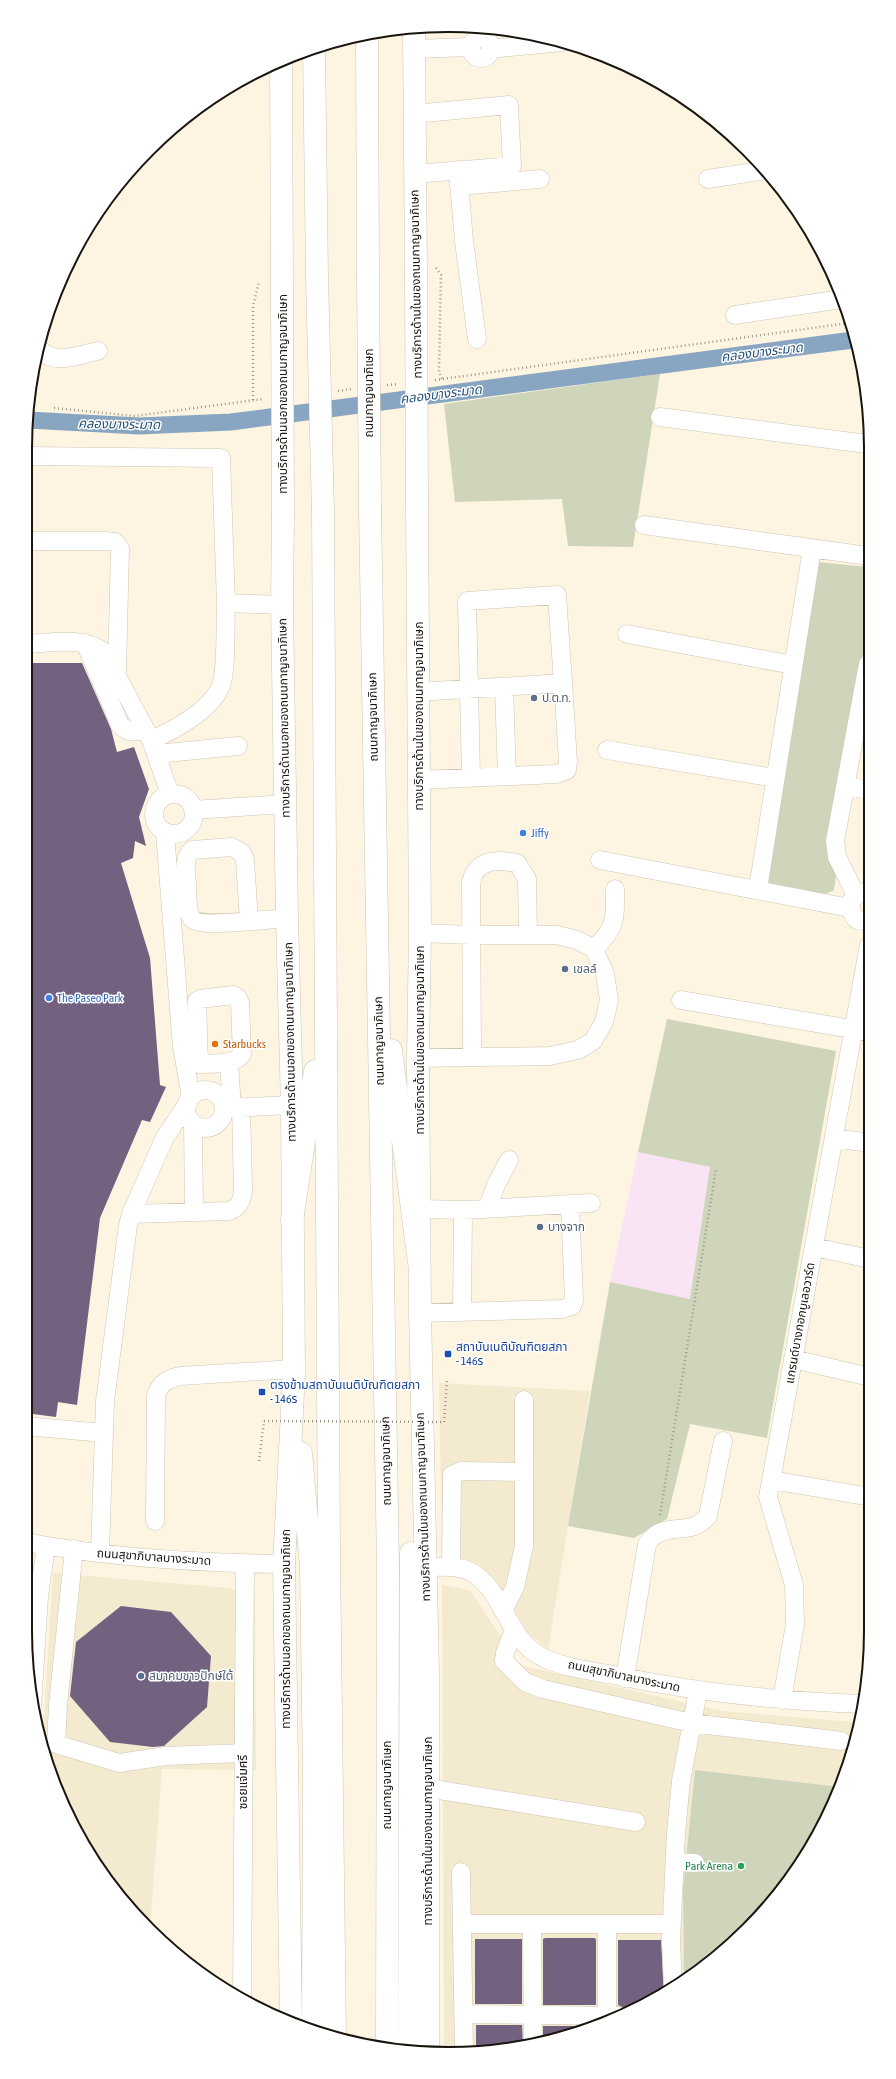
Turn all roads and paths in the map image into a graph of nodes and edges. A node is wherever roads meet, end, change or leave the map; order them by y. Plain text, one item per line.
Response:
1 (414, 34) edge
2 (367, 40) edge
3 (545, 44) edge
4 (414, 49) junction
5 (314, 54) edge
6 (282, 67) edge
7 (414, 114) junction
8 (758, 171) edge
9 (415, 174) junction
10 (459, 178) junction
11 (540, 179) dead end
12 (708, 179) dead end
13 (425, 270) junction
14 (259, 282) dead end
15 (836, 300) edge
16 (735, 315) dead end
17 (845, 324) edge
18 (477, 339) dead end
19 (98, 351) dead end
20 (43, 354) edge
21 (442, 379) junction
22 (434, 380) dead end
23 (403, 383) dead end
24 (379, 386) dead end
25 (356, 389) dead end
26 (332, 391) dead end
27 (269, 398) dead end
28 (253, 400) junction
29 (54, 408) dead end
30 (660, 417) dead end
31 (864, 443) edge
32 (32, 456) edge
33 (644, 525) dead end
34 (32, 541) edge
35 (812, 549) junction
36 (864, 556) edge
37 (226, 603) junction
38 (282, 606) junction
39 (627, 634) dead end
40 (85, 643) junction
41 (32, 644) edge
42 (794, 665) junction
43 (116, 674) junction
44 (563, 684) junction
45 (504, 688) junction
46 (864, 689) edge
47 (468, 690) junction
48 (418, 692) junction
49 (151, 742) junction
50 (238, 746) dead end
51 (607, 750) dead end
52 (507, 776) junction
53 (471, 778) junction
54 (775, 778) junction
55 (419, 780) junction
56 (845, 786) junction
57 (864, 789) edge
58 (170, 794) junction
59 (285, 804) junction
60 (193, 810) junction
61 (166, 833) junction
62 (600, 860) dead end
63 (615, 889) dead end
64 (758, 890) junction
65 (858, 898) edge
66 (287, 918) junction
67 (249, 921) junction
68 (864, 924) edge
69 (420, 933) junction
70 (472, 935) junction
71 (528, 935) junction
72 (378, 945) junction
73 (594, 949) junction
74 (864, 999) edge
75 (681, 1000) dead end
76 (325, 1002) junction
77 (861, 1031) edge
78 (472, 1056) junction
79 (418, 1058) junction
80 (230, 1062) junction
81 (199, 1064) junction
82 (193, 1097) junction
83 (292, 1105) junction
84 (232, 1108) junction
85 (193, 1123) junction
86 (834, 1138) junction
87 (864, 1142) edge
88 (510, 1160) dead end
89 (716, 1169) dead end
90 (591, 1203) dead end
91 (570, 1205) junction
92 (420, 1209) junction
93 (487, 1209) junction
94 (463, 1210) junction
95 (194, 1212) junction
96 (131, 1214) junction
97 (292, 1220) junction
98 (814, 1247) junction
99 (864, 1258) edge
100 (419, 1262) junction
101 (462, 1312) junction
102 (420, 1313) junction
103 (793, 1359) junction
104 (294, 1371) junction
105 (864, 1376) edge
106 (447, 1381) dead end
107 (524, 1400) dead end
108 (421, 1407) junction
109 (32, 1427) edge
110 (104, 1433) junction
111 (723, 1441) dead end
112 (259, 1461) dead end
113 (523, 1472) junction
114 (771, 1480) junction
115 (864, 1496) edge
116 (155, 1521) dead end
117 (657, 1534) junction
118 (32, 1543) edge
119 (46, 1546) junction
120 (74, 1549) junction
121 (100, 1553) junction
122 (245, 1564) junction
123 (284, 1564) junction
124 (425, 1567) junction
125 (451, 1567) junction
126 (503, 1611) junction
127 (514, 1630) junction
128 (34, 1670) edge
129 (624, 1678) junction
130 (698, 1691) junction
131 (782, 1700) junction
132 (857, 1704) edge
133 (691, 1723) junction
134 (841, 1741) dead end
135 (243, 1752) junction
136 (419, 1783) junction
137 (636, 1822) dead end
138 (675, 1862) junction
139 (695, 1863) dead end
140 (461, 1872) dead end
141 (462, 1924) junction
142 (532, 1924) junction
143 (607, 1924) junction
144 (672, 1924) junction
145 (673, 1981) edge
146 (242, 1992) edge
147 (611, 2013) edge
148 (463, 2014) junction
149 (533, 2015) junction
150 (291, 2016) edge
151 (601, 2018) edge
152 (313, 2025) edge
153 (335, 2031) edge
154 (533, 2038) edge
155 (387, 2042) edge
156 (410, 2045) edge
157 (428, 2046) edge
158 (464, 2046) edge

1 - 4 main road, ทางบริการด้านในของถนนกาญจนาภิเษก
2 - 72 main road, ถนนกาญจนาภิเษก, bridge
3 - 4 street
4 - 7 main road, ทางบริการด้านในของถนนกาญจนาภิเษก
5 - 76 main road, bridge
6 - 38 main road, ทางบริการด้านนอกของถนนกาญจนาภิเษก, bridge
7 - 9 main road, ทางบริการด้านในของถนนกาญจนาภิเษก
7 - 10 street
8 - 12 street
9 - 10 street
9 - 13 main road, ทางบริการด้านในของถนนกาญจนาภิเษก
10 - 11 street
10 - 18 street
13 - 21 path
13 - 48 main road, ทางบริการด้านในของถนนกาญจนาภิเษก, bridge
14 - 28 path
15 - 16 street
17 - 21 path
19 - 20 street
21 - 22 path
23 - 24 path
25 - 26 path
27 - 28 path
28 - 29 path
30 - 31 street
32 - 37 street
33 - 35 street
34 - 43 street
35 - 36 street
35 - 42 street
37 - 38 street
37 - 49 street
38 - 59 main road, ทางบริการด้านนอกของถนนกาญจนาภิเษก
39 - 42 street
40 - 41 street
40 - 43 street
40 - 49 street
42 - 54 street
43 - 49 street
44 - 45 street
44 - 47 street
44 - 52 street
45 - 47 street
45 - 52 street
46 - 56 street
47 - 48 street
47 - 53 street
48 - 55 main road, ทางบริการด้านในของถนนกาญจนาภิเษก
49 - 50 street
49 - 58 street
51 - 54 street
52 - 53 street
53 - 55 street
54 - 64 street
55 - 69 main road, ทางบริการด้านในของถนนกาญจนาภิเษก
56 - 57 street
56 - 65 street
58 - 60 street
58 - 61 street
59 - 60 street
59 - 66 main road, ทางบริการด้านนอกของถนนกาญจนาภิเษก
60 - 61 street
61 - 82 street
62 - 64 street
63 - 73 street
64 - 65 street
65 - 68 street
66 - 67 street
66 - 83 main road, ทางบริการด้านนอกของถนนกาญจนาภิเษก
67 - 67 street
69 - 70 street
69 - 79 main road, ทางบริการด้านในของถนนกาญจนาภิเษก
70 - 71 street
70 - 71 street
70 - 78 street
71 - 73 street
72 - 100 main road
72 - 155 main road, ถนนกาญจนาภิเษก
73 - 78 street
74 - 77 street, แกรนด์บางกอกบูเลอวาร์ด
75 - 77 street
76 - 97 main road
76 - 153 main road
77 - 86 street, แกรนด์บางกอกบูเลอวาร์ด
78 - 79 street
79 - 92 main road, ทางบริการด้านในของถนนกาญจนาภิเษก
80 - 81 street
80 - 81 street
80 - 84 street
81 - 82 street
82 - 84 street
82 - 85 street
82 - 96 street
83 - 84 street
83 - 97 main road, ทางบริการด้านนอกของถนนกาญจนาภิเษก
84 - 85 street
84 - 95 street
85 - 95 street
86 - 87 street
86 - 98 street, แกรนด์บางกอกบูเลอวาร์ด
88 - 93 street
89 - 117 path
90 - 91 street
91 - 93 street
91 - 101 street
92 - 94 street
92 - 100 main road, ทางบริการด้านในของถนนกาญจนาภิเษก
93 - 94 street
94 - 101 street
95 - 96 street
96 - 110 street
97 - 104 main road, ทางบริการด้านนอกของถนนกาญจนาภิเษก
98 - 99 street
98 - 103 street, แกรนด์บางกอกบูเลอวาร์ด
100 - 102 main road, ทางบริการด้านในของถนนกาญจนาภิเษก
101 - 102 street
102 - 108 main road, ทางบริการด้านในของถนนกาญจนาภิเษก
103 - 105 street
103 - 114 street, แกรนด์บางกอกบูเลอวาร์ด
104 - 116 street
104 - 123 main road, ทางบริการด้านนอกของถนนกาญจนาภิเษก
104 - 152 main road
106 - 112 path, bridge
107 - 113 street
108 - 124 main road, ทางบริการด้านในของถนนกาญจนาภิเษก
108 - 136 main road
109 - 110 street
110 - 121 street
111 - 117 street
113 - 125 street
113 - 126 street
114 - 115 street
114 - 131 street, แกรนด์บางกอกบูเลอวาร์ด
117 - 129 street
118 - 119 street, ถนนสุขาภิบาลบางระมาด
119 - 120 street, ถนนสุขาภิบาลบางระมาด
119 - 128 street
120 - 121 street, ถนนสุขาภิบาลบางระมาด
120 - 135 street
121 - 122 street, ถนนสุขาภิบาลบางระมาด
122 - 123 street, ถนนสุขาภิบาลบางระมาด
122 - 135 street, ซอยแจ่มศรี
123 - 150 main road, ทางบริการด้านนอกของถนนกาญจนาภิเษก
124 - 125 street, ถนนสุขาภิบาลบางระมาด
124 - 136 main road, ทางบริการด้านในของถนนกาญจนาภิเษก
125 - 126 street, ถนนสุขาภิบาลบางระมาด
126 - 127 street, ถนนสุขาภิบาลบางระมาด
127 - 129 street, ถนนสุขาภิบาลบางระมาด
127 - 133 street
129 - 130 street, ถนนสุขาภิบาลบางระมาด
130 - 131 street, ถนนสุขาภิบาลบางระมาด
130 - 133 street
131 - 132 street, ถนนสุขาภิบาลบางระมาด
133 - 134 street
133 - 138 street
135 - 146 street, ซอยแจ่มศรี
136 - 137 street
136 - 156 main road
136 - 157 main road, ทางบริการด้านในของถนนกาญจนาภิเษก
138 - 139 street
138 - 144 street
140 - 141 street
141 - 142 street
141 - 148 street
142 - 143 street
142 - 149 street
143 - 144 street
143 - 147 street
144 - 145 street
148 - 149 street
148 - 158 street
149 - 151 street
149 - 154 street

